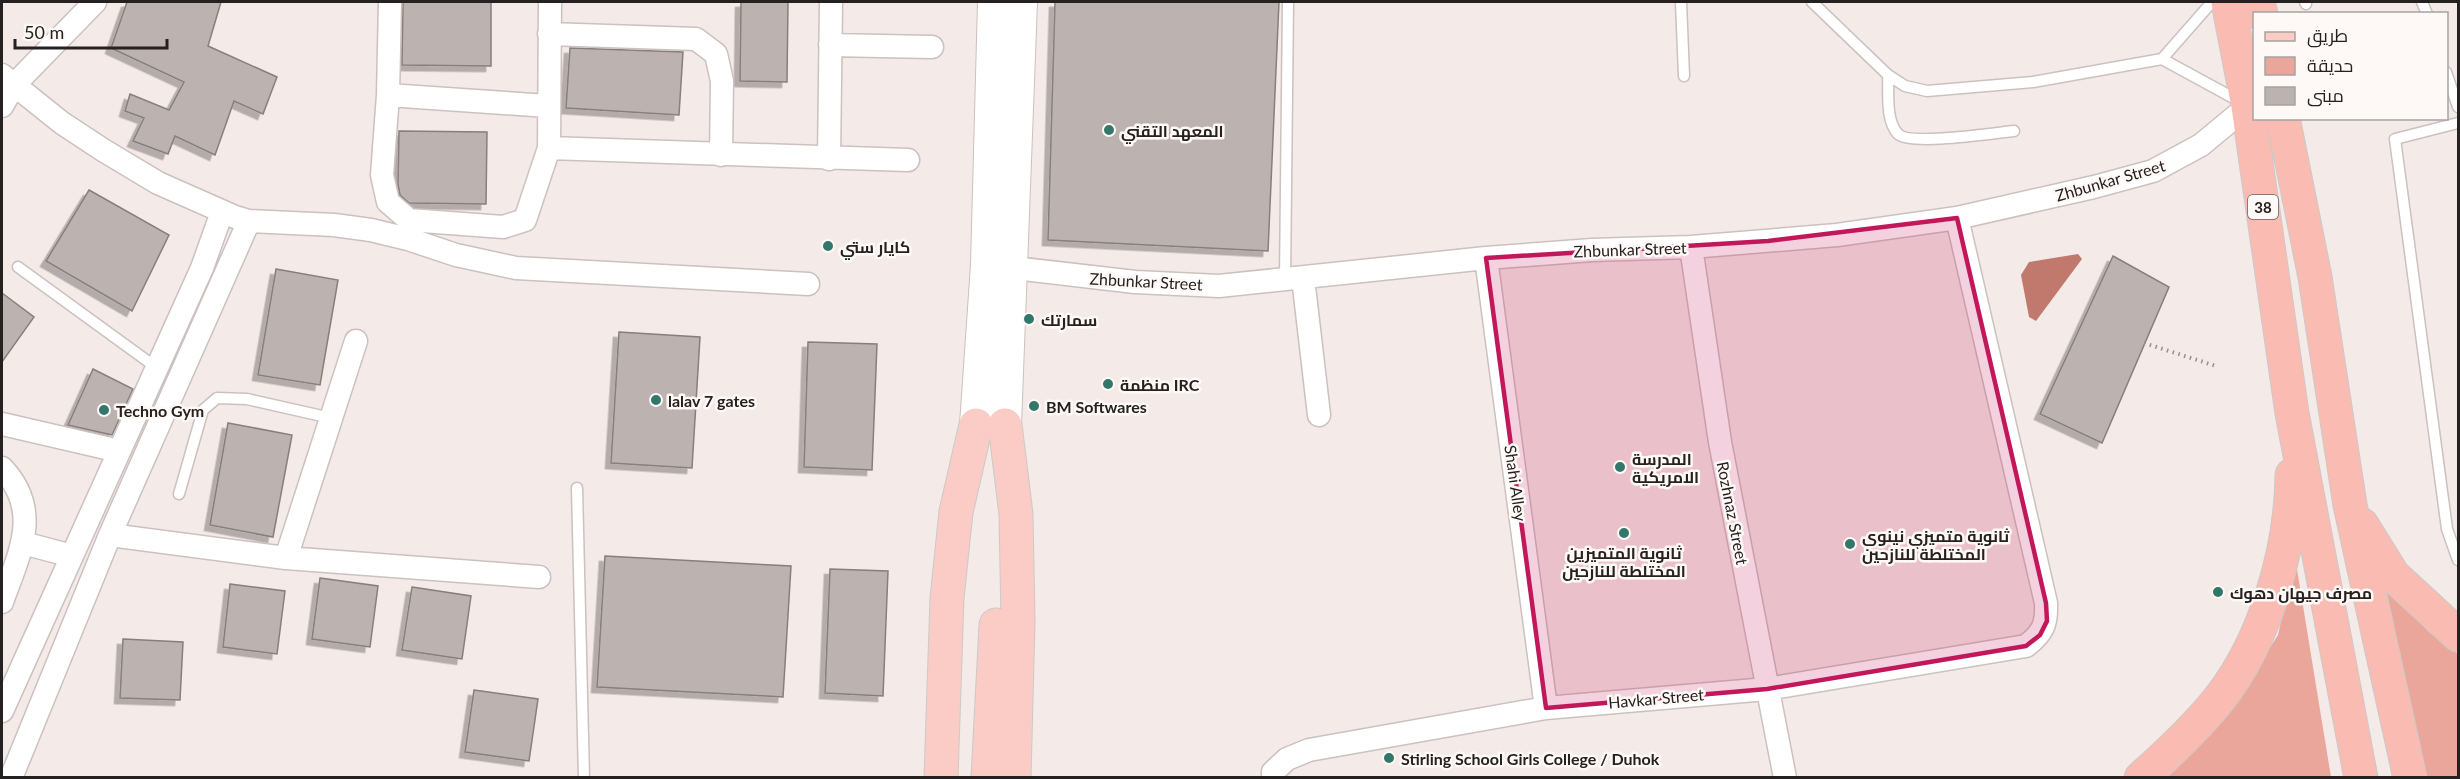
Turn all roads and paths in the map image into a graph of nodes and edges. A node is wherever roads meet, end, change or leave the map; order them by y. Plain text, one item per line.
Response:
1 (95, 2) edge
2 (390, 2) edge
3 (550, 2) edge
4 (831, 2) edge
5 (994, 2) edge
6 (1021, 2) edge
7 (1288, 2) edge
8 (1681, 2) edge
9 (1812, 2) edge
10 (2212, 2) edge
11 (2228, 2) edge
12 (549, 34) junction
13 (830, 45) junction
14 (932, 46) dead end
15 (2162, 59) junction
16 (1888, 75) junction
17 (1684, 76) dead end
18 (2448, 78) edge
19 (8, 80) edge
20 (388, 94) junction
21 (2, 106) edge
22 (548, 106) junction
23 (2248, 106) junction
24 (2458, 107) edge
25 (2283, 120) edge
26 (2458, 123) edge
27 (2014, 131) dead end
28 (549, 148) junction
29 (721, 155) junction
30 (829, 159) junction
31 (908, 160) dead end
32 (222, 212) junction
33 (1957, 218) junction
34 (249, 221) junction
35 (1691, 247) junction
36 (1486, 258) junction
37 (999, 266) junction
38 (18, 267) dead end
39 (202, 268) junction
40 (225, 278) junction
41 (1294, 279) junction
42 (808, 284) dead end
43 (356, 340) dead end
44 (2144, 344) dead end
45 (2216, 366) dead end
46 (157, 368) junction
47 (2292, 413) junction
48 (1319, 415) dead end
49 (331, 418) junction
50 (2, 424) edge
51 (990, 425) junction
52 (119, 451) junction
53 (2, 468) edge
54 (577, 488) dead end
55 (179, 494) dead end
56 (2349, 505) junction
57 (110, 535) junction
58 (23, 543) junction
59 (72, 556) junction
60 (286, 558) junction
61 (2458, 560) edge
62 (539, 577) dead end
63 (2, 602) edge
64 (2458, 635) edge
65 (1767, 689) junction
66 (1545, 708) junction
67 (2, 711) edge
68 (10, 777) edge
69 (584, 777) edge
70 (941, 777) edge
71 (963, 777) edge
72 (988, 777) edge
73 (1014, 777) edge
74 (1274, 777) edge
75 (1785, 777) edge
76 (2141, 777) edge
77 (2361, 777) edge
78 (2410, 777) edge

1 - 19 street
2 - 20 street
3 - 12 street
4 - 13 street
5 - 37 main road
6 - 37 main road
7 - 41 lane
8 - 17 lane
9 - 16 lane
10 - 15 lane
11 - 23 highway, 38
12 - 22 street
12 - 29 street
13 - 14 street
13 - 30 street
15 - 16 lane
15 - 23 lane
16 - 27 lane
18 - 24 lane
19 - 21 street
19 - 32 street
20 - 22 street
20 - 28 street
22 - 28 street
23 - 33 street, Zhbunkar Street
23 - 47 highway, 38
25 - 56 highway, 38
26 - 61 lane
28 - 29 street
29 - 30 street
30 - 31 street
32 - 34 street
32 - 39 street
33 - 35 street, Zhbunkar Street
33 - 65 street, Havkar Street
34 - 40 street
34 - 42 street
35 - 36 street, Zhbunkar Street
35 - 65 street, Rozhnaz Street
36 - 41 street, Zhbunkar Street
36 - 66 street, Shahi Alley
37 - 41 street, Zhbunkar Street
37 - 51 main road
38 - 46 lane
39 - 40 street
39 - 46 street
40 - 57 street
41 - 48 street
43 - 49 street
44 - 45 path
46 - 52 street
47 - 76 highway
47 - 77 highway, 38
49 - 55 lane
49 - 60 street
50 - 52 street
51 - 70 main road
51 - 71 main road
51 - 72 main road
51 - 73 main road
52 - 59 street
53 - 58 street
54 - 69 lane
56 - 64 highway
56 - 78 highway, 38
57 - 60 street
57 - 68 street
58 - 59 street
58 - 63 street
59 - 67 street
60 - 62 street
65 - 66 street, Havkar Street
65 - 75 street, Rozhnaz Street
66 - 74 street, Havkar Street

